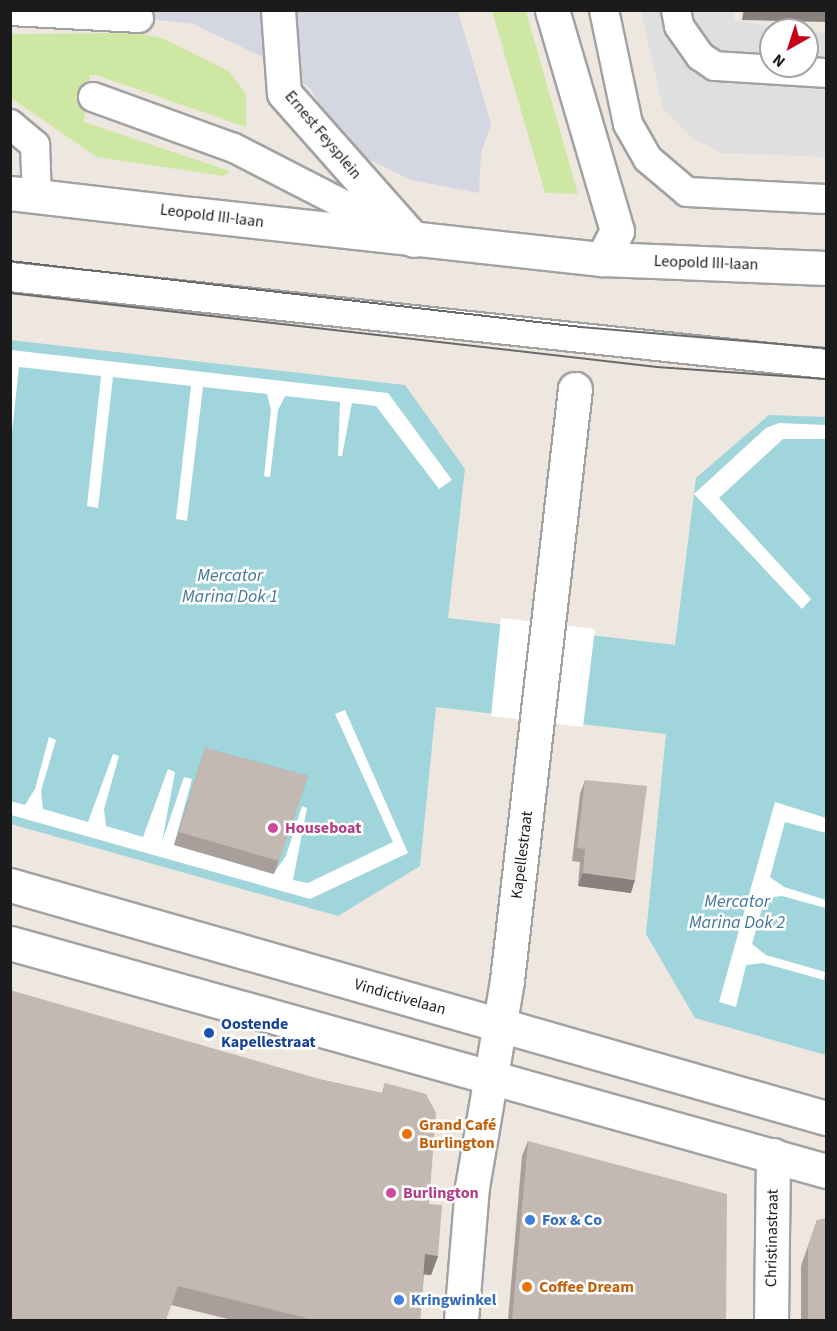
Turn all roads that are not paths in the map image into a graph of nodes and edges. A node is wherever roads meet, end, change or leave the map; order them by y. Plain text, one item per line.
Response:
1 (278, 10) edge
2 (552, 10) edge
3 (604, 10) edge
4 (676, 10) edge
5 (10, 11) edge
6 (139, 18) dead end
7 (826, 73) edge
8 (93, 98) dead end
9 (10, 124) edge
10 (24, 195) edge
11 (826, 199) edge
12 (414, 240) junction
13 (602, 259) junction
14 (826, 268) edge
15 (10, 277) edge
16 (826, 364) edge
17 (575, 388) dead end
18 (10, 885) edge
19 (10, 943) edge
20 (500, 1024) junction
21 (491, 1076) junction
22 (789, 1108) junction
23 (826, 1118) edge
24 (773, 1155) junction
25 (826, 1171) edge
26 (461, 1320) edge
27 (771, 1320) edge

1 - 12 street, Ernest Feysplein
2 - 13 street
3 - 11 lane
4 - 7 lane
5 - 6 lane
8 - 12 lane
9 - 10 lane
10 - 12 street, Leopold III-laan
12 - 13 street, Leopold III-laan
13 - 14 street, Leopold III-laan
15 - 16 lane
17 - 20 street, Kapellestraat
18 - 20 street, Vindictivelaan
19 - 21 street
20 - 21 street, Kapellestraat
20 - 22 street, Vindictivelaan
21 - 24 street
21 - 26 street, Kapellestraat
22 - 23 street, Vindictivelaan
22 - 24 street
24 - 25 street
24 - 27 street, Christinastraat

